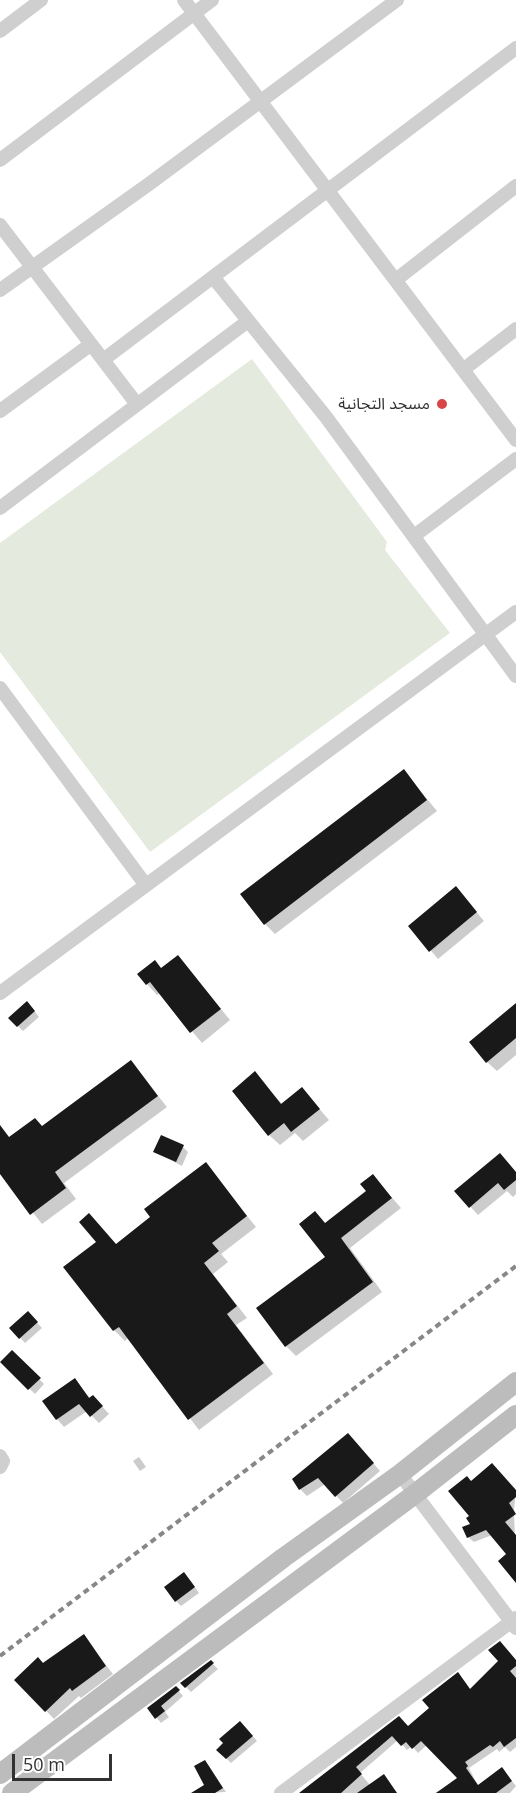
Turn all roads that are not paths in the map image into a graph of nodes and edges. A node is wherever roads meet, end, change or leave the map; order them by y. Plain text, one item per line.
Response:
1 (41, 0) edge
2 (184, 0) edge
3 (212, 0) edge
4 (398, 0) edge
5 (194, 13) junction
6 (0, 31) edge
7 (516, 48) edge
8 (261, 103) junction
9 (0, 160) edge
10 (516, 186) edge
11 (328, 189) junction
12 (0, 225) edge
13 (33, 267) junction
14 (213, 278) junction
15 (397, 279) junction
16 (0, 290) edge
17 (248, 321) junction
18 (516, 329) edge
19 (90, 345) junction
20 (103, 360) junction
21 (464, 369) junction
22 (136, 403) junction
23 (0, 411) edge
24 (516, 440) edge
25 (516, 459) edge
26 (0, 508) edge
27 (414, 536) junction
28 (516, 612) edge
29 (487, 633) junction
30 (516, 676) edge
31 (0, 688) edge
32 (146, 884) junction
33 (0, 993) edge
34 (516, 1382) edge
35 (516, 1415) edge
36 (0, 1456) edge
37 (0, 1467) edge
38 (400, 1474) junction
39 (415, 1494) junction
40 (514, 1623) edge
41 (0, 1774) edge
42 (285, 1792) edge
43 (12, 1793) edge

1 - 6 street
2 - 5 street
3 - 5 street
4 - 8 street
5 - 8 street
5 - 9 street
7 - 11 street
8 - 11 street
8 - 13 street
10 - 15 street
11 - 14 street
11 - 15 street
12 - 13 street
13 - 16 street
13 - 19 street
14 - 17 street
14 - 20 street
15 - 21 street
17 - 22 street
17 - 27 street
18 - 21 street
19 - 20 street
19 - 23 street
20 - 22 street
21 - 24 street
22 - 26 street
25 - 27 street
27 - 29 street
28 - 29 street
29 - 30 street
29 - 32 street
31 - 32 street
32 - 33 street
34 - 38 main road
35 - 39 main road
36 - 37 street
38 - 39 street
38 - 41 main road
39 - 40 street
39 - 43 main road
40 - 42 street

